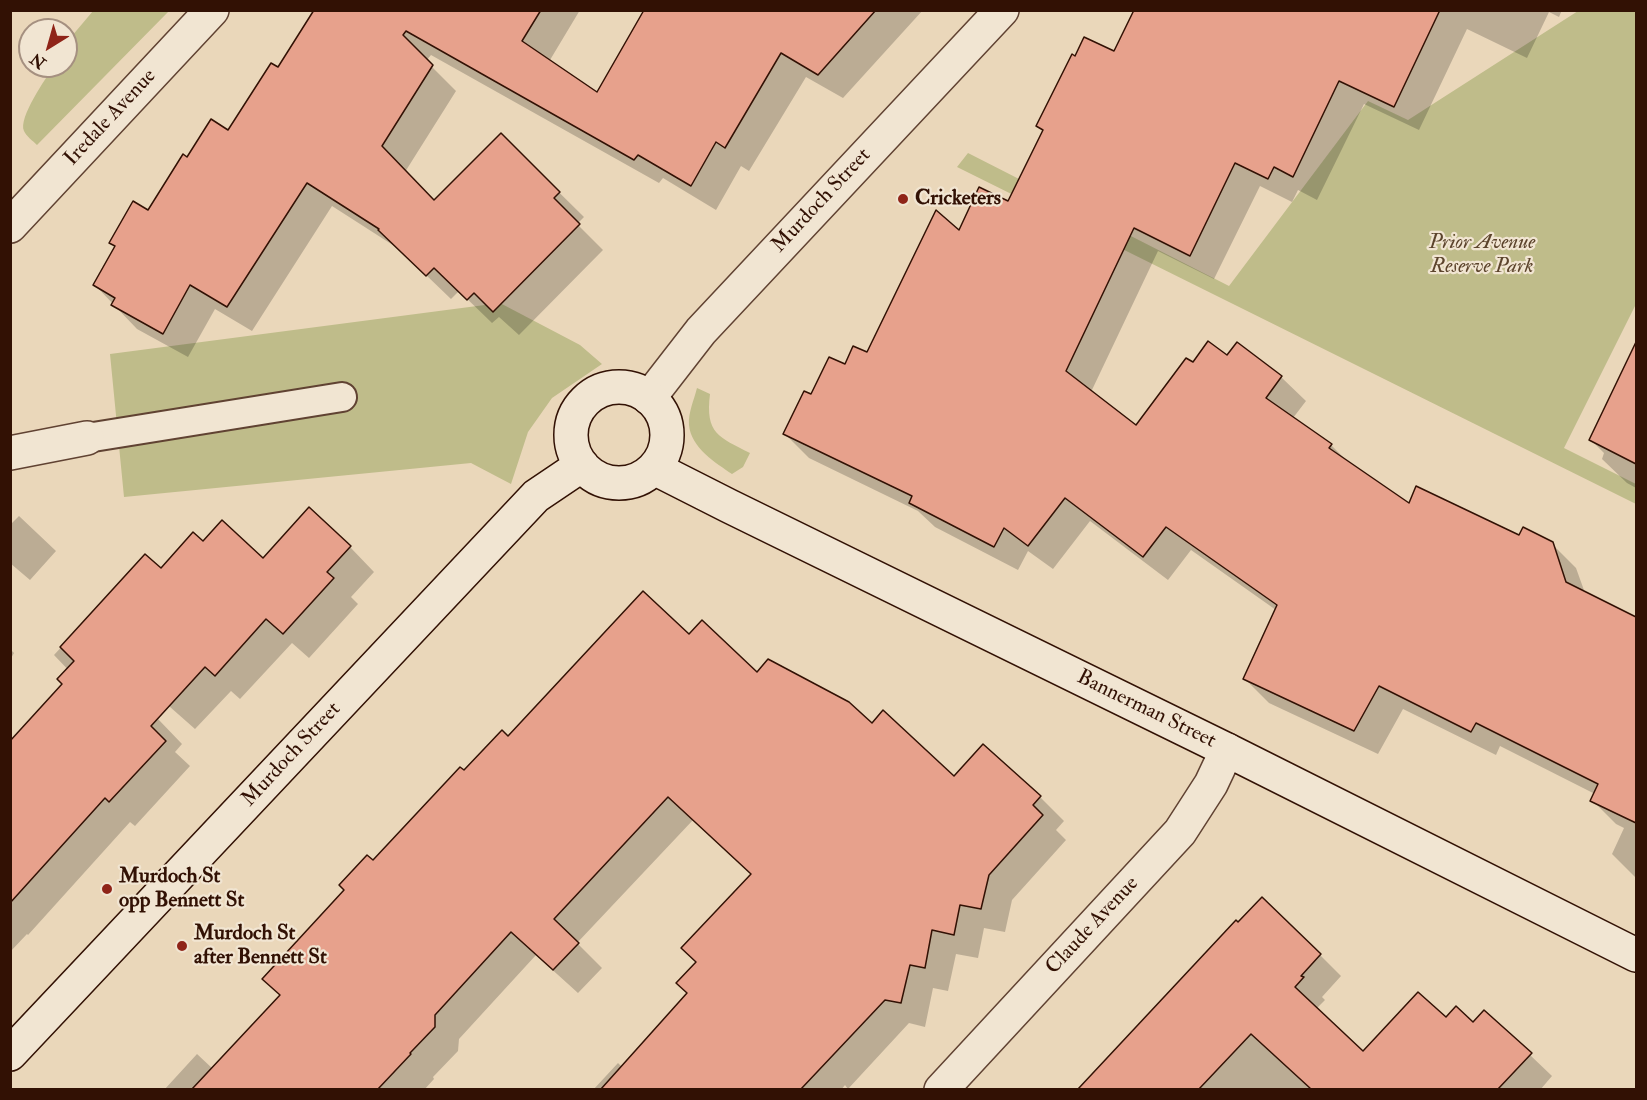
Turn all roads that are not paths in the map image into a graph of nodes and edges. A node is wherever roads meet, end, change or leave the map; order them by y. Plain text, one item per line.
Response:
1 (212, 10) edge
2 (1002, 10) edge
3 (10, 226) edge
4 (342, 397) dead end
5 (649, 398) junction
6 (87, 438) joint
7 (10, 453) edge
8 (582, 465) junction
9 (654, 468) junction
10 (1227, 750) junction
11 (1636, 955) edge
12 (10, 1054) edge
13 (941, 1089) edge

1 - 3 main road, Iredale Avenue
2 - 5 main road, Murdoch Street
4 - 6 lane
5 - 8 main road
5 - 9 main road
6 - 7 main road
8 - 9 main road
8 - 12 main road, Murdoch Street
9 - 10 main road, Bannerman Street
10 - 11 main road, Bannerman Street
10 - 13 main road, Claude Avenue

